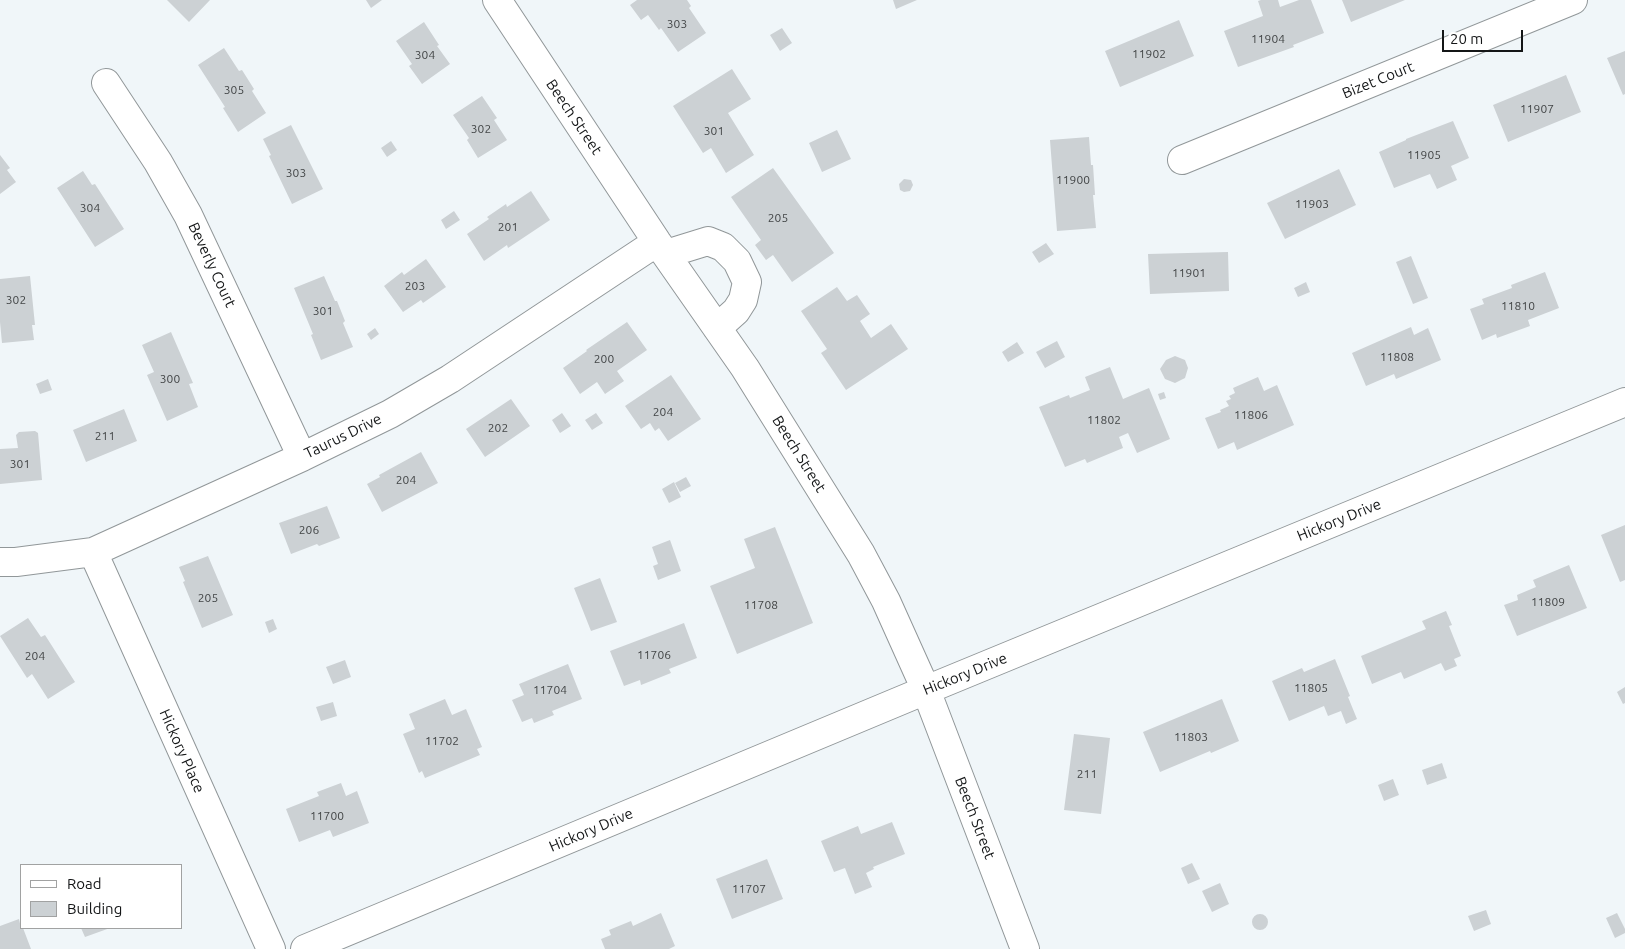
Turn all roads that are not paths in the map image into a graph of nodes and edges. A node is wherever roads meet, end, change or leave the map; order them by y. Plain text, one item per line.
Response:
1 (497, 0) edge
2 (1573, 0) edge
3 (106, 83) dead end
4 (1182, 160) dead end
5 (662, 248) junction
6 (717, 328) junction
7 (1625, 402) edge
8 (302, 457) junction
9 (92, 552) junction
10 (0, 562) edge
11 (926, 690) junction
12 (271, 949) edge
13 (306, 949) edge
14 (1025, 949) edge

1 - 5 street, Beech Street
2 - 4 street, Bizet Court
3 - 8 street, Beverly Court
5 - 6 street, Beech Street
5 - 6 street, Taurus Drive
5 - 8 street, Taurus Drive
6 - 11 street, Beech Street
7 - 11 street, Hickory Drive
8 - 9 street, Taurus Drive
9 - 10 street, Taurus Drive
9 - 12 street, Hickory Place
11 - 13 street, Hickory Drive
11 - 14 street, Beech Street

